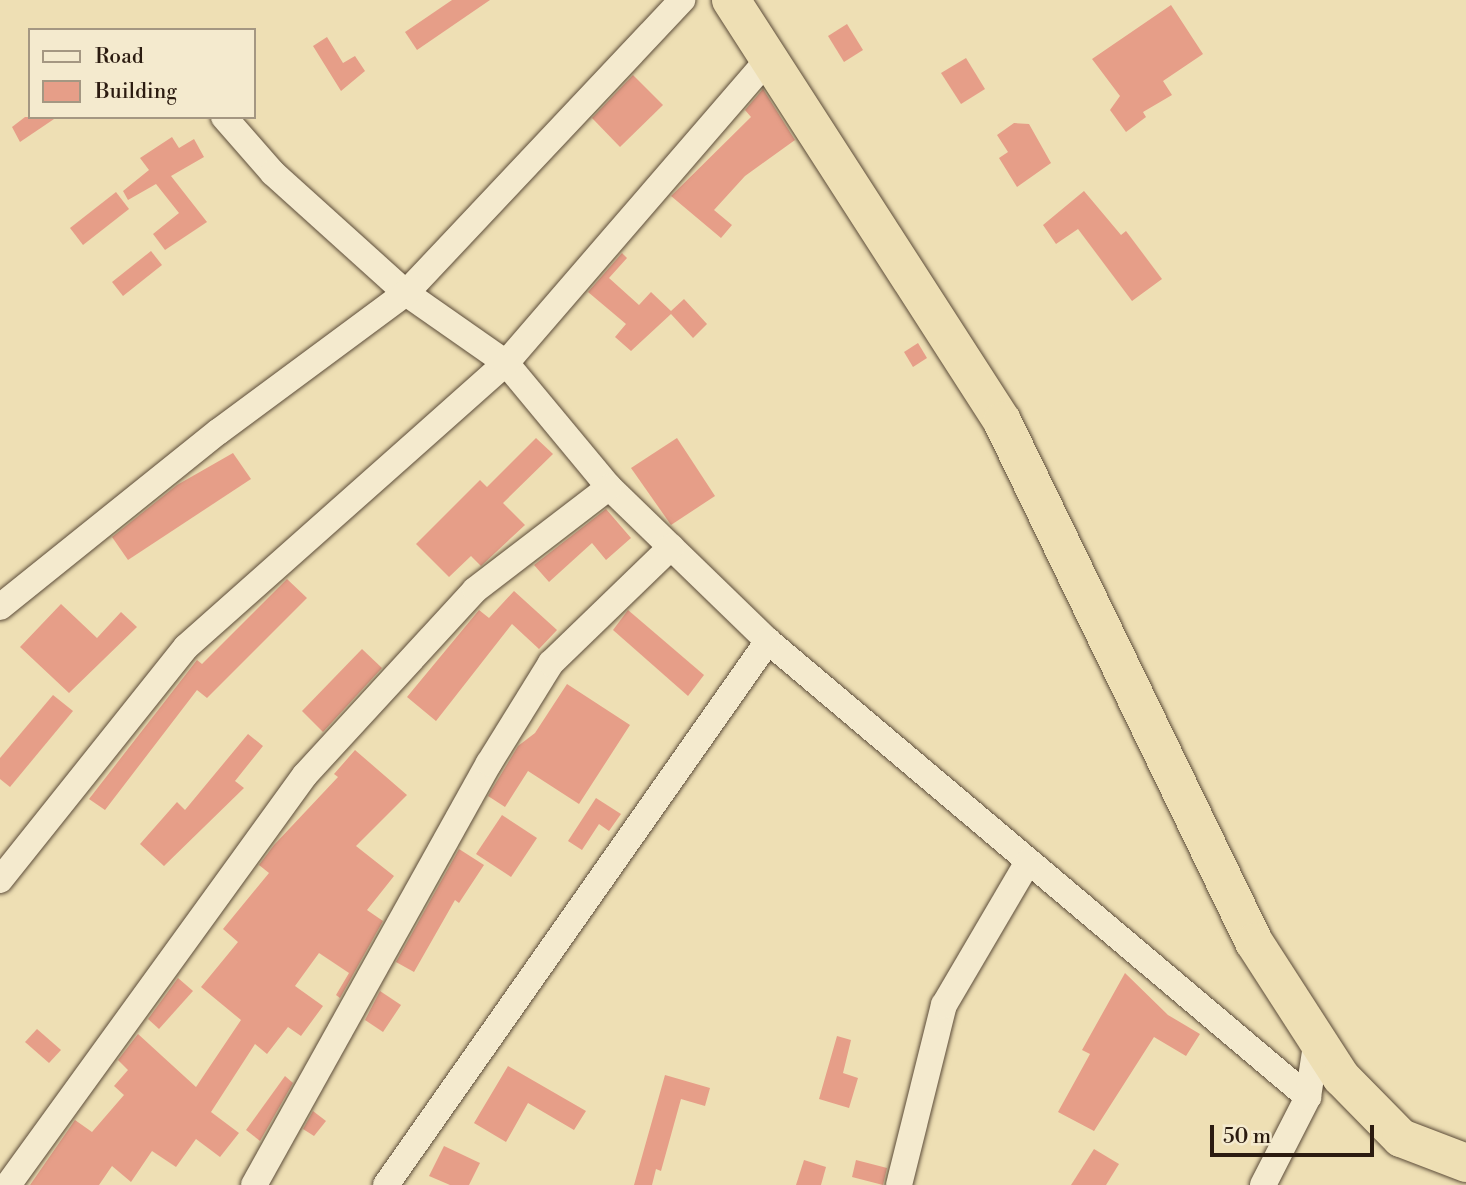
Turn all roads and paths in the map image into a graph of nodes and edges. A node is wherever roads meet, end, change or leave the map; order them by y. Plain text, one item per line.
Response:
1 (682, 0) edge
2 (731, 0) edge
3 (768, 59) junction
4 (226, 119) edge
5 (406, 293) junction
6 (506, 363) junction
7 (609, 487) junction
8 (671, 547) junction
9 (0, 607) edge
10 (768, 640) junction
11 (1028, 862) junction
12 (0, 880) edge
13 (1317, 1039) junction
14 (1308, 1097) junction
15 (1466, 1164) edge
16 (8, 1185) edge
17 (254, 1185) edge
18 (386, 1185) edge
19 (899, 1185) edge
20 (1263, 1185) edge

1 - 5 street
2 - 3 highway
3 - 6 street
3 - 13 highway
4 - 5 street
5 - 6 street
5 - 9 street
6 - 7 street
6 - 12 street
7 - 8 street
7 - 16 street
8 - 10 street
8 - 17 street
10 - 11 street
10 - 18 street
11 - 14 street
11 - 19 street
13 - 14 street
13 - 15 highway
14 - 20 street

